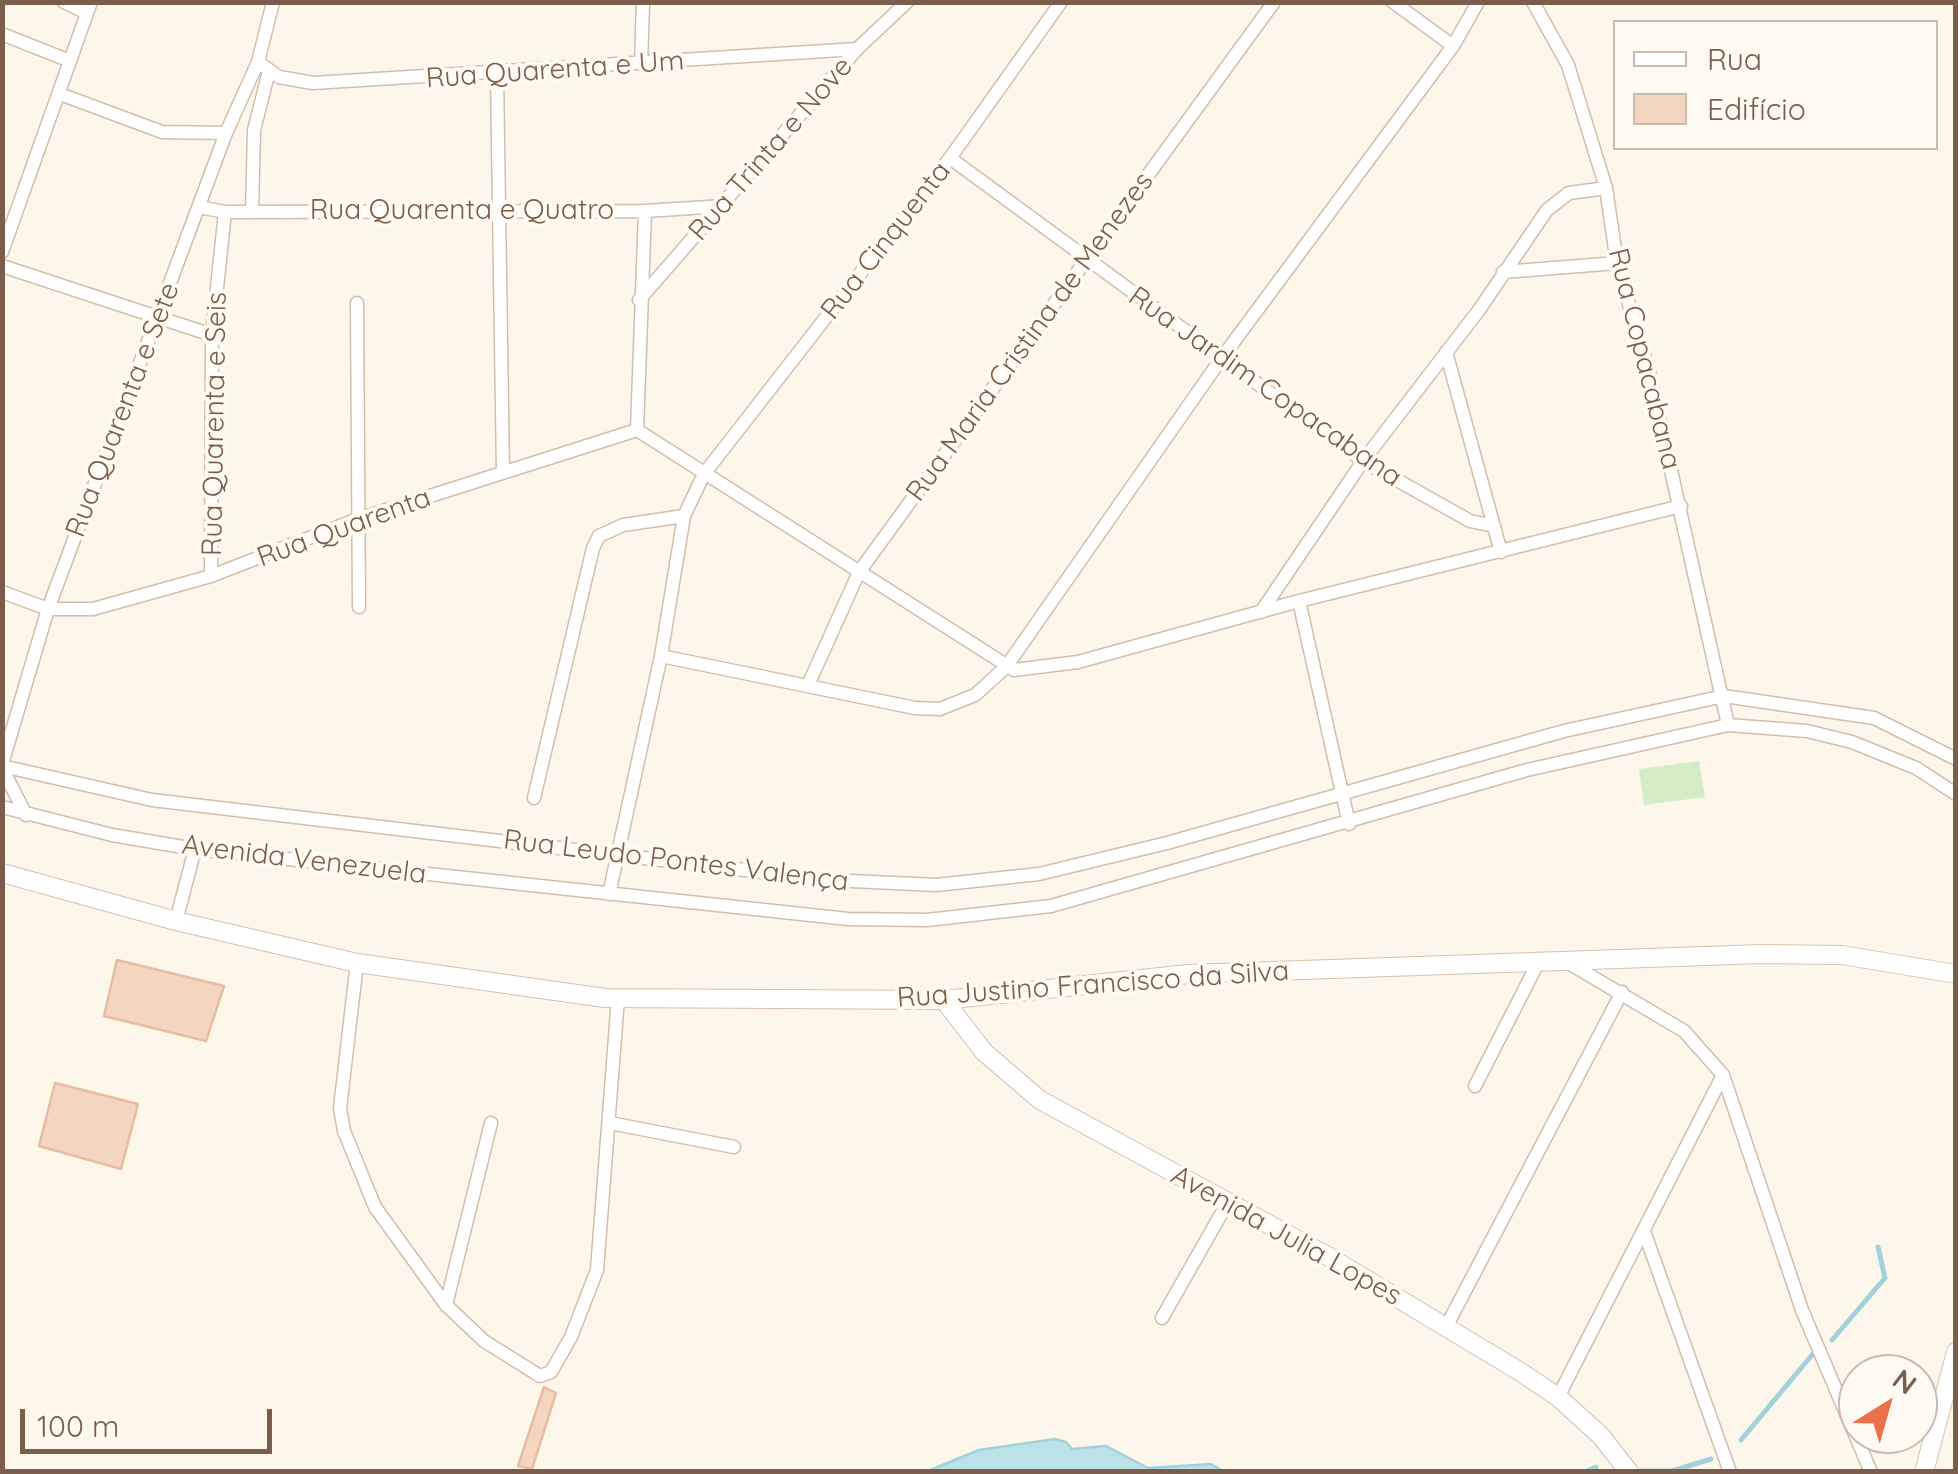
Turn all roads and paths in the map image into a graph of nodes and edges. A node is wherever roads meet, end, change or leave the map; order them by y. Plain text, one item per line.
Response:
1 (64, 2) edge
2 (273, 2) edge
3 (643, 2) edge
4 (907, 2) edge
5 (1061, 2) edge
6 (1274, 2) edge
7 (1393, 2) edge
8 (1478, 2) edge
9 (1533, 2) edge
10 (89, 8) edge
11 (2, 34) edge
12 (1453, 46) junction
13 (857, 50) junction
14 (70, 61) junction
15 (641, 64) junction
16 (264, 67) junction
17 (497, 75) junction
18 (60, 94) junction
19 (226, 133) junction
20 (950, 158) junction
21 (1606, 188) junction
22 (724, 206) junction
23 (199, 207) junction
24 (496, 208) junction
25 (252, 211) junction
26 (644, 211) junction
27 (225, 212) junction
28 (2, 252) edge
29 (1086, 260) junction
30 (1617, 263) junction
31 (2, 266) edge
32 (1504, 272) junction
33 (639, 300) junction
34 (357, 303) dead end
35 (158, 319) junction
36 (212, 334) junction
37 (1446, 352) junction
38 (1221, 359) junction
39 (637, 430) junction
40 (1363, 462) junction
41 (502, 472) junction
42 (704, 474) junction
43 (1681, 506) junction
44 (684, 516) junction
45 (358, 519) junction
46 (1494, 526) junction
47 (1501, 552) junction
48 (859, 572) junction
49 (212, 576) junction
50 (2, 592) edge
51 (1299, 601) junction
52 (359, 607) dead end
53 (48, 609) junction
54 (1260, 612) junction
55 (661, 656) junction
56 (1006, 667) junction
57 (808, 683) junction
58 (1724, 696) junction
59 (1728, 726) junction
60 (1956, 760) edge
61 (2, 766) edge
62 (1344, 794) junction
63 (1956, 794) edge
64 (534, 798) dead end
65 (2, 808) edge
66 (26, 815) junction
67 (1349, 824) junction
68 (195, 849) junction
69 (618, 855) junction
70 (2, 873) edge
71 (609, 894) junction
72 (176, 920) junction
73 (1560, 958) junction
74 (1540, 959) junction
75 (357, 963) junction
76 (1956, 974) edge
77 (1622, 992) junction
78 (618, 998) junction
79 (944, 1000) junction
80 (1722, 1075) junction
81 (1476, 1086) dead end
82 (491, 1123) dead end
83 (610, 1123) junction
84 (734, 1148) dead end
85 (1228, 1202) junction
86 (1645, 1234) junction
87 (446, 1304) junction
88 (1162, 1318) dead end
89 (1446, 1326) junction
90 (1956, 1352) edge
91 (1558, 1397) junction
92 (1629, 1472) edge
93 (1730, 1472) edge
94 (1871, 1472) edge
95 (1924, 1472) edge

1 - 10 street
2 - 16 street
3 - 15 street
4 - 13 street, Rua Trinta e Nove
5 - 20 street, Rua Cinquenta
6 - 29 street, Rua Maria Cristina de Menezes
7 - 12 street
8 - 12 street
9 - 21 street, Rua Copacabana
10 - 14 street
11 - 14 street
12 - 38 street
13 - 15 street, Rua Quarenta e Um
13 - 22 street, Rua Trinta e Nove
14 - 18 street
15 - 17 street, Rua Quarenta e Um
16 - 17 street, Rua Quarenta e Um
16 - 19 street, Rua Quarenta e Sete
16 - 25 street
17 - 24 street
18 - 19 street
18 - 28 street
19 - 23 street, Rua Quarenta e Sete
20 - 29 street, Rua Jardim Copacabana
20 - 42 street, Rua Cinquenta
21 - 30 street, Rua Copacabana
21 - 32 street
22 - 26 street, Rua Quarenta e Quatro
22 - 33 street, Rua Trinta e Nove
23 - 27 street, Rua Quarenta e Quatro
23 - 35 street, Rua Quarenta e Sete
24 - 25 street, Rua Quarenta e Quatro
24 - 26 street, Rua Quarenta e Quatro
24 - 41 street
25 - 27 street, Rua Quarenta e Quatro
26 - 33 street
27 - 36 street, Rua Quarenta e Seis
29 - 38 street, Rua Jardim Copacabana
29 - 48 street, Rua Maria Cristina de Menezes
30 - 32 street
30 - 43 street, Rua Copacabana
31 - 35 street
32 - 37 street
33 - 39 street
34 - 45 street
35 - 36 street
35 - 53 street, Rua Quarenta e Sete
36 - 49 street, Rua Quarenta e Seis
37 - 40 street
37 - 46 street
38 - 40 street, Rua Jardim Copacabana
38 - 56 street
39 - 41 street, Rua Quarenta
39 - 42 street
40 - 46 street, Rua Jardim Copacabana
40 - 54 street
41 - 45 street, Rua Quarenta
42 - 44 street, Rua Cinquenta
42 - 48 street
43 - 47 street
43 - 58 street, Rua Copacabana
44 - 55 street, Rua Cinquenta
44 - 64 street
45 - 49 street, Rua Quarenta
45 - 52 street
46 - 47 street
47 - 51 street
48 - 56 street
48 - 57 street, Rua Maria Cristina de Menezes
49 - 53 street, Rua Quarenta
50 - 53 street
51 - 54 street
51 - 62 street
53 - 61 street, Rua Quarenta e Sete
54 - 56 street
55 - 57 street
55 - 69 street, Rua Cinquenta
56 - 57 street
58 - 59 street, Rua Copacabana
58 - 60 street
58 - 62 street, Rua Leudo Pontes Valença
59 - 63 street
59 - 67 street
61 - 66 street
61 - 69 street, Rua Leudo Pontes Valença
62 - 67 street
62 - 69 street, Rua Leudo Pontes Valença
65 - 66 street, Avenida Venezuela
66 - 68 street, Avenida Venezuela
67 - 71 street
68 - 71 street, Avenida Venezuela
68 - 72 street
69 - 71 street, Rua Cinquenta
70 - 72 main road, Rua Justino Francisco da Silva
72 - 75 main road, Rua Justino Francisco da Silva
73 - 74 main road, Rua Justino Francisco da Silva
73 - 76 main road, Rua Justino Francisco da Silva
73 - 77 street
74 - 79 main road, Rua Justino Francisco da Silva
74 - 81 street
75 - 78 main road, Rua Justino Francisco da Silva
75 - 87 street
77 - 80 street
77 - 89 street
78 - 79 main road, Rua Justino Francisco da Silva
78 - 83 street
79 - 85 main road, Avenida Julia Lopes
80 - 86 street
80 - 94 street
82 - 87 street
83 - 84 street
83 - 87 street
85 - 88 street
85 - 89 main road, Avenida Julia Lopes
86 - 91 street
86 - 93 street
89 - 91 main road, Avenida Julia Lopes
90 - 95 main road
91 - 92 main road, Avenida Julia Lopes

